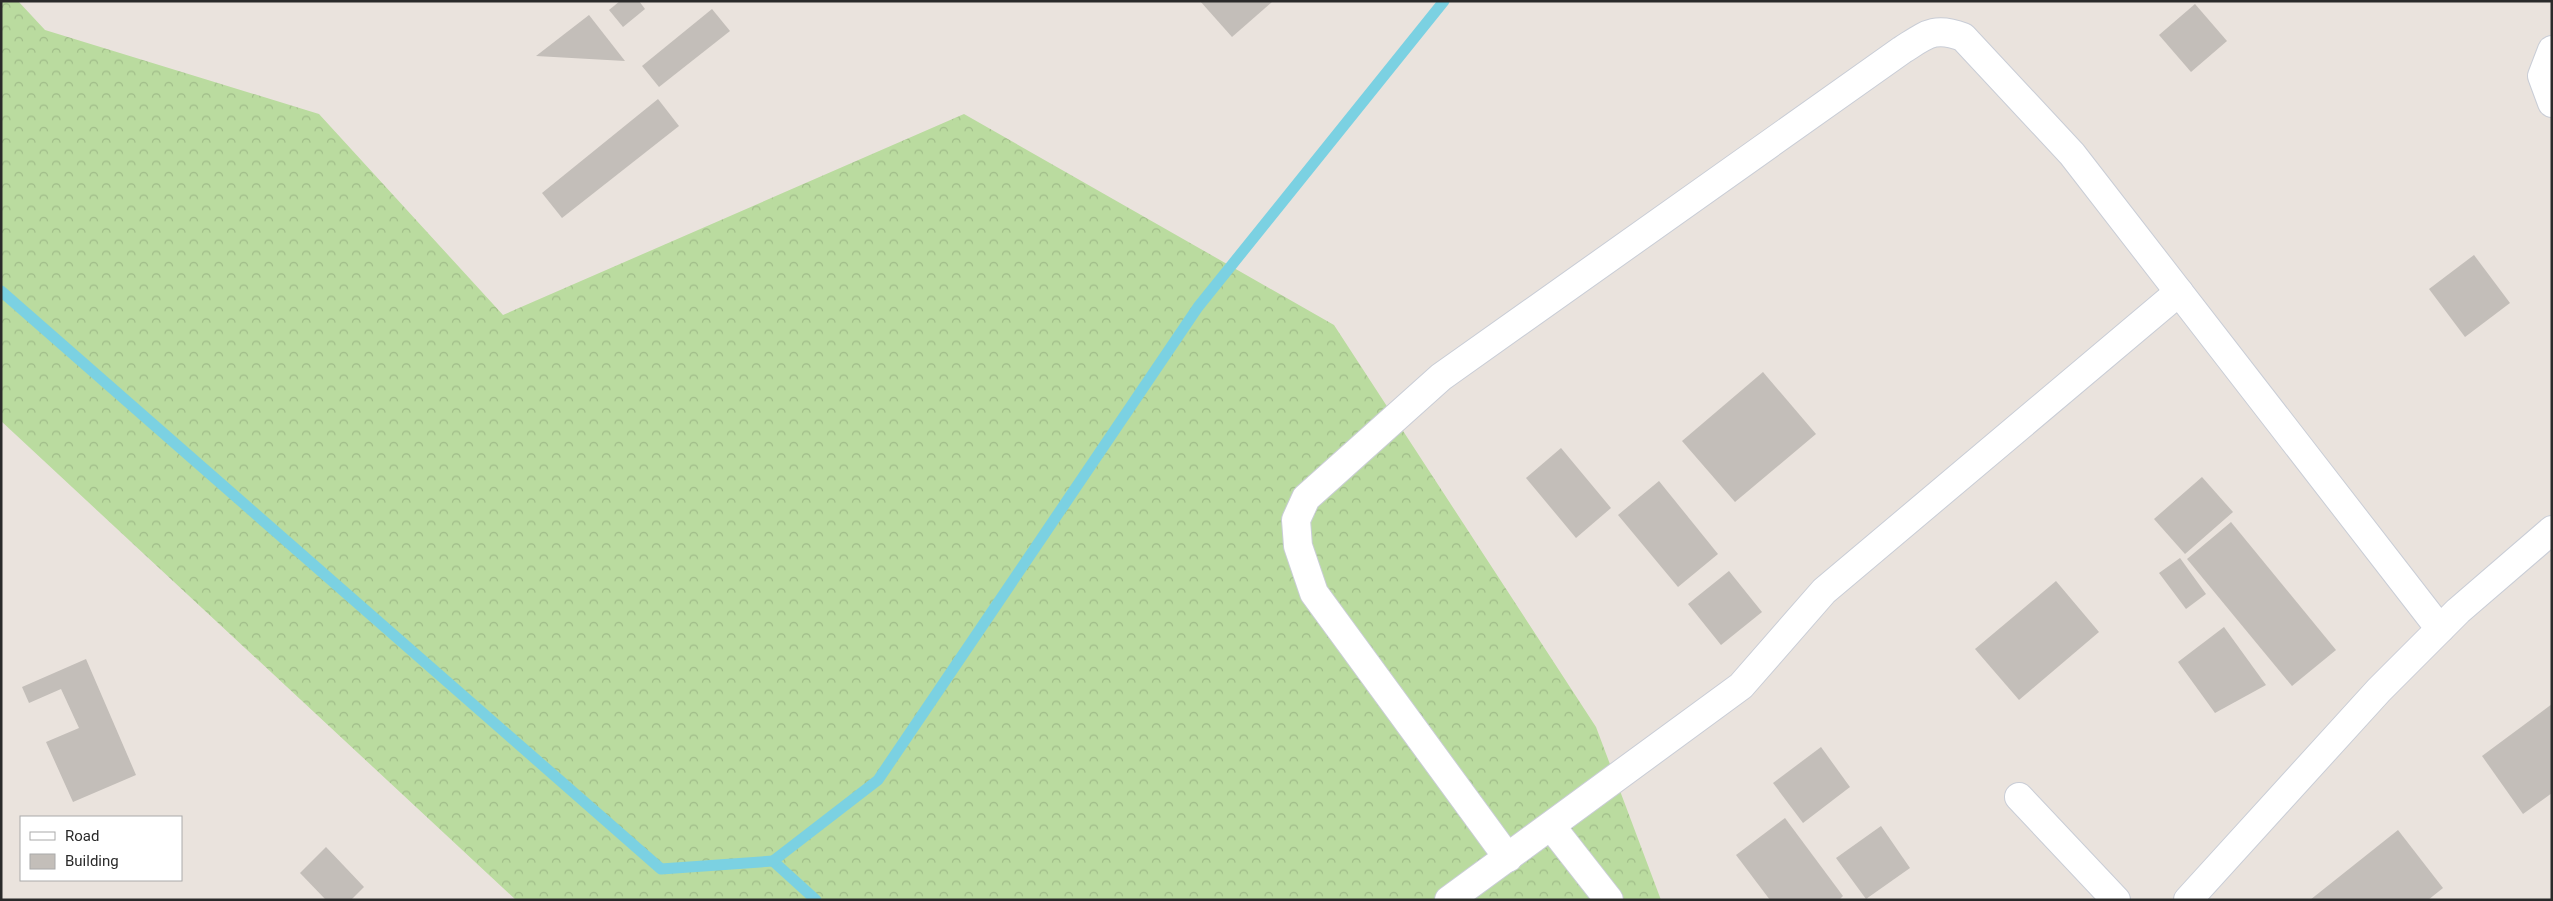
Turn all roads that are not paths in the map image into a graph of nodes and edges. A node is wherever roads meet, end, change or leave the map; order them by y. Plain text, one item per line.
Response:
1 (2552, 50) edge
2 (2552, 103) edge
3 (2179, 292) junction
4 (2552, 530) edge
5 (2440, 629) junction
6 (2019, 796) dead end
7 (1551, 826) junction
8 (1508, 858) junction
9 (1450, 900) edge
10 (1609, 900) edge
11 (2116, 900) edge
12 (2188, 900) edge

1 - 2 street
3 - 5 street
3 - 7 street
3 - 8 street
4 - 5 street
5 - 12 street
6 - 11 street
7 - 8 street
7 - 10 street
8 - 9 street

